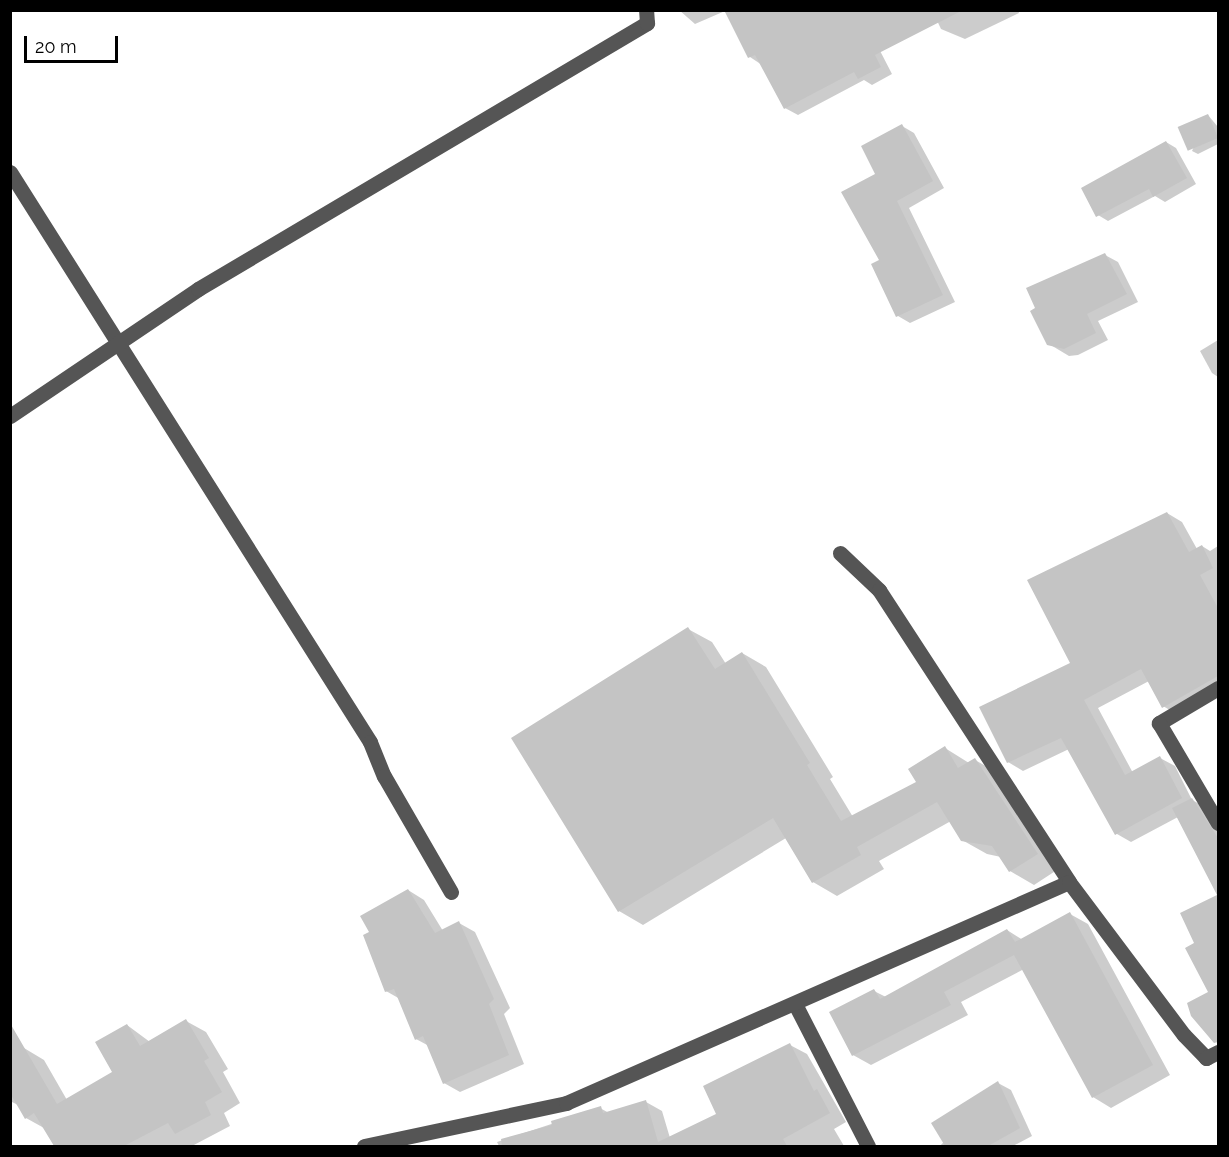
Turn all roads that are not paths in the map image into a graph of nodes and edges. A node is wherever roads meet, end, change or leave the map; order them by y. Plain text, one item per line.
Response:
1 (646, 10) edge
2 (10, 172) edge
3 (120, 342) junction
4 (10, 416) edge
5 (840, 553) dead end
6 (1218, 688) edge
7 (1218, 823) edge
8 (1069, 882) junction
9 (451, 892) dead end
10 (795, 1004) junction
11 (1218, 1052) edge
12 (364, 1146) edge
13 (868, 1146) edge

1 - 3 street
2 - 3 street
3 - 4 street
3 - 9 street
5 - 8 street
6 - 7 street
8 - 10 street
8 - 11 street
10 - 12 street
10 - 13 street

